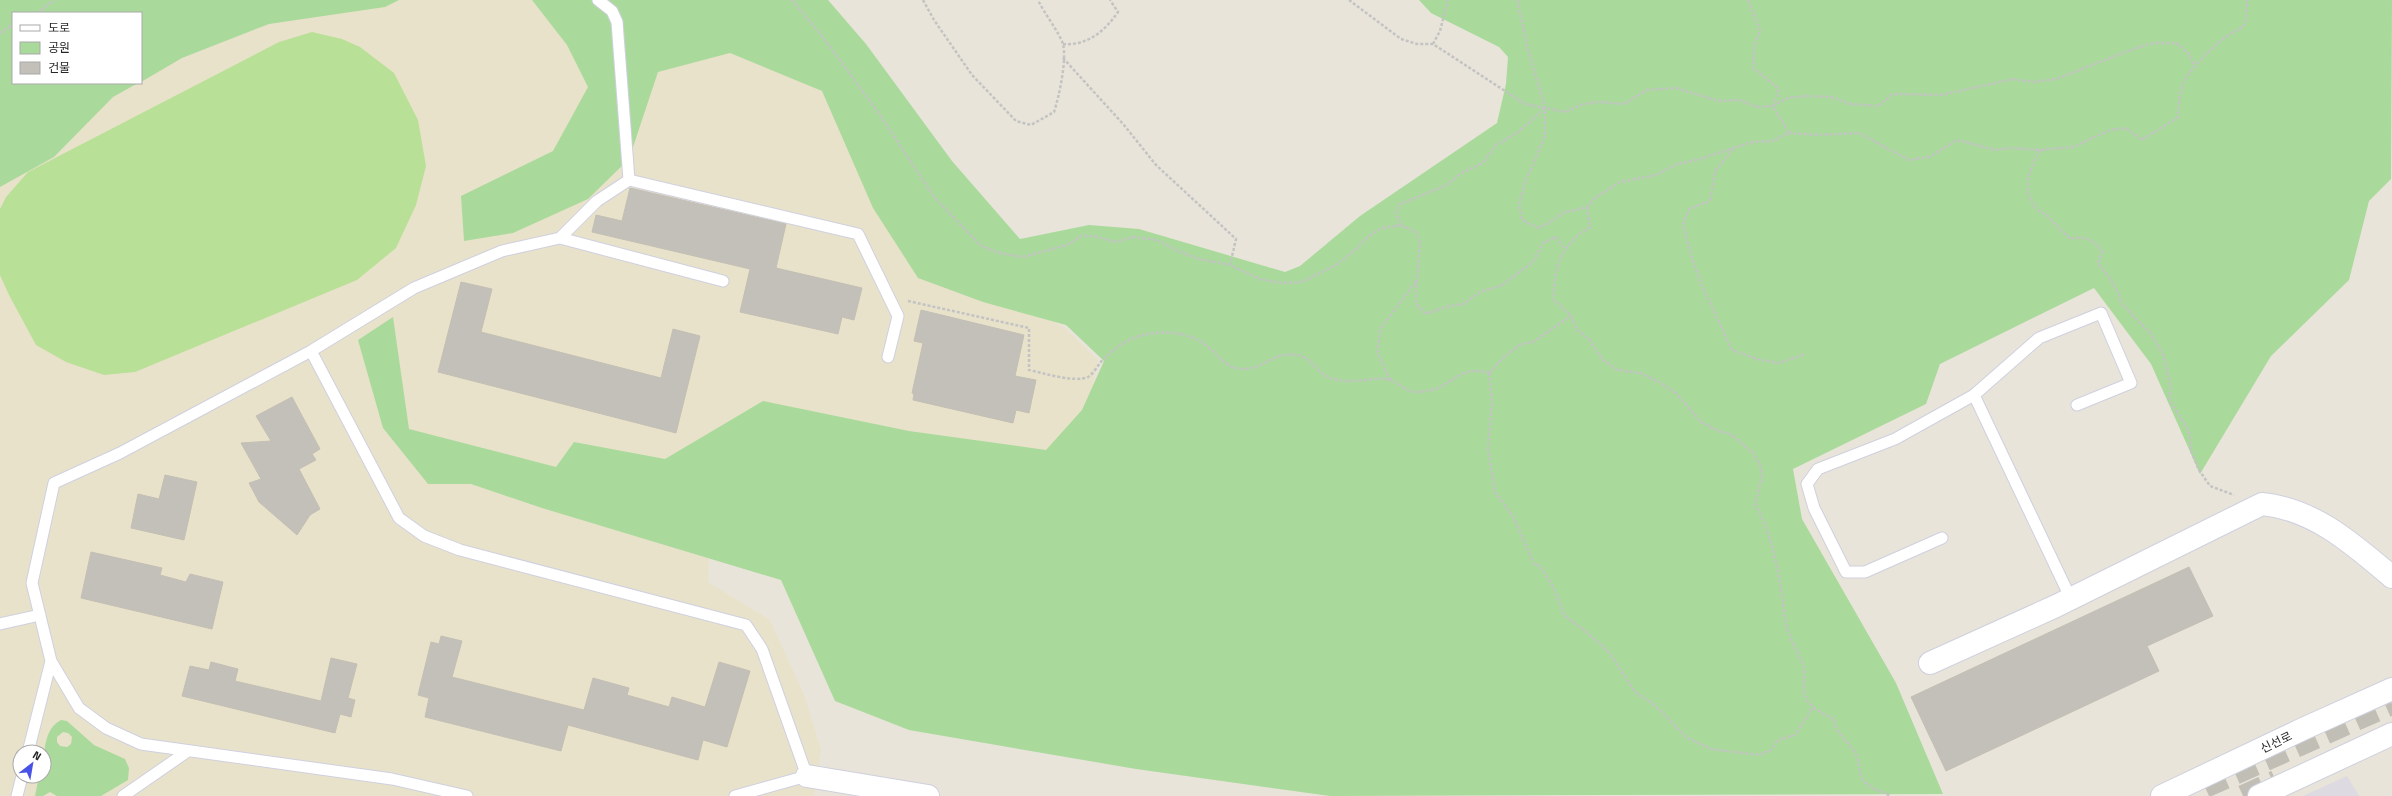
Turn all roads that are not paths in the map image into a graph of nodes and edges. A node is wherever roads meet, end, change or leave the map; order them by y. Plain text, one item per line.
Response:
1 (598, 0) edge
2 (629, 180) junction
3 (560, 238) junction
4 (723, 281) dead end
5 (311, 351) junction
6 (888, 357) dead end
7 (1974, 395) junction
8 (2077, 405) dead end
9 (1942, 538) dead end
10 (2392, 577) edge
11 (2070, 599) junction
12 (40, 615) junction
13 (0, 624) edge
14 (51, 661) junction
15 (1930, 663) dead end
16 (2392, 689) edge
17 (2392, 734) edge
18 (30, 744) edge
19 (188, 752) junction
20 (808, 776) junction
21 (20, 784) edge
22 (17, 796) edge
23 (123, 796) edge
24 (467, 796) edge
25 (735, 796) edge
26 (928, 796) edge
27 (2162, 796) edge
28 (2259, 796) tunnel mouth

1 - 2 lane
2 - 3 lane
2 - 6 lane
3 - 4 lane
3 - 5 lane
5 - 12 lane
5 - 20 lane
7 - 8 lane
7 - 9 lane
7 - 11 lane
10 - 11 street
11 - 15 street
12 - 13 lane
12 - 14 lane
14 - 18 lane
14 - 19 lane
16 - 27 street, 신선로
17 - 28 street
19 - 23 lane
19 - 24 lane
20 - 25 lane
20 - 26 street
21 - 22 lane

